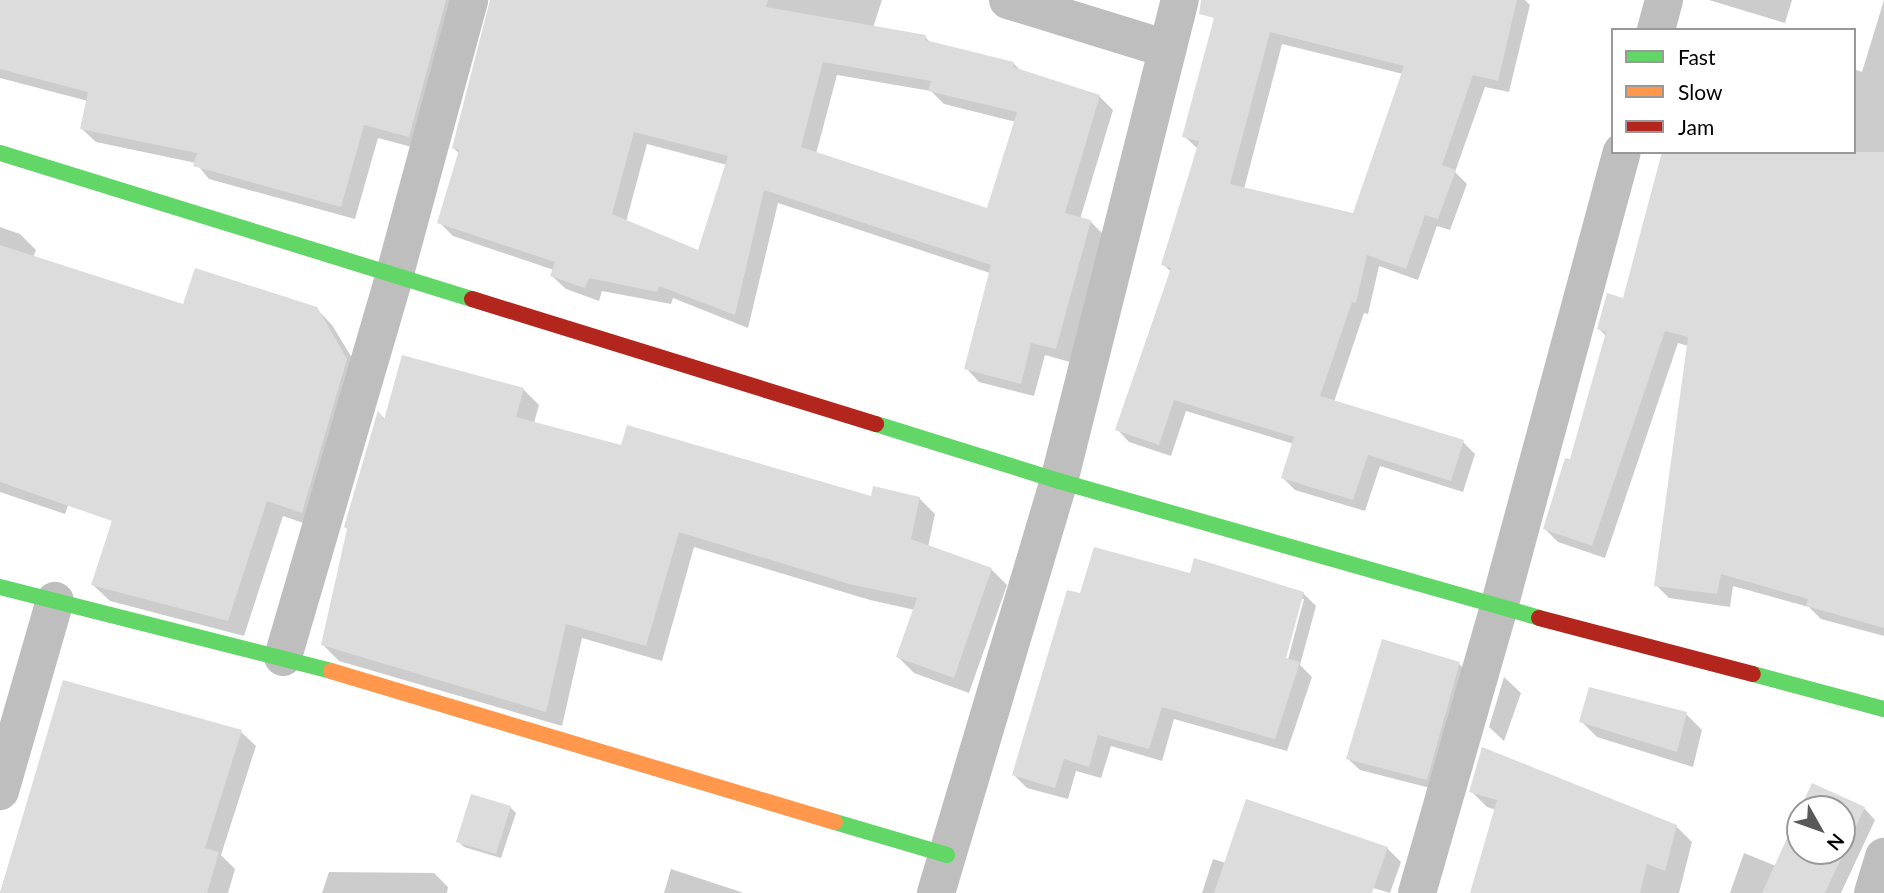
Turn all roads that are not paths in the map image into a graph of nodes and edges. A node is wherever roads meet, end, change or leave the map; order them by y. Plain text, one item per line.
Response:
1 (469, 0) edge
2 (1007, 0) edge
3 (1180, 0) edge
4 (1664, 0) edge
5 (1657, 28) edge
6 (1167, 49) junction
7 (0, 153) edge
8 (1621, 154) edge
9 (394, 277) junction
10 (1059, 481) junction
11 (0, 587) edge
12 (55, 601) junction
13 (1499, 607) junction
14 (283, 657) junction
15 (1884, 709) edge
16 (0, 791) edge
17 (947, 855) junction
18 (1884, 857) edge
19 (936, 893) edge
20 (1417, 893) edge
21 (1874, 893) edge

1 - 9 street
2 - 6 street
3 - 6 street
4 - 5 street
6 - 10 street
7 - 9 main road
8 - 13 street
9 - 10 main road
9 - 14 street
10 - 13 main road
10 - 17 street
11 - 12 main road
12 - 14 main road
12 - 16 street
13 - 15 main road
13 - 20 street
14 - 17 main road
17 - 19 street
18 - 21 street

